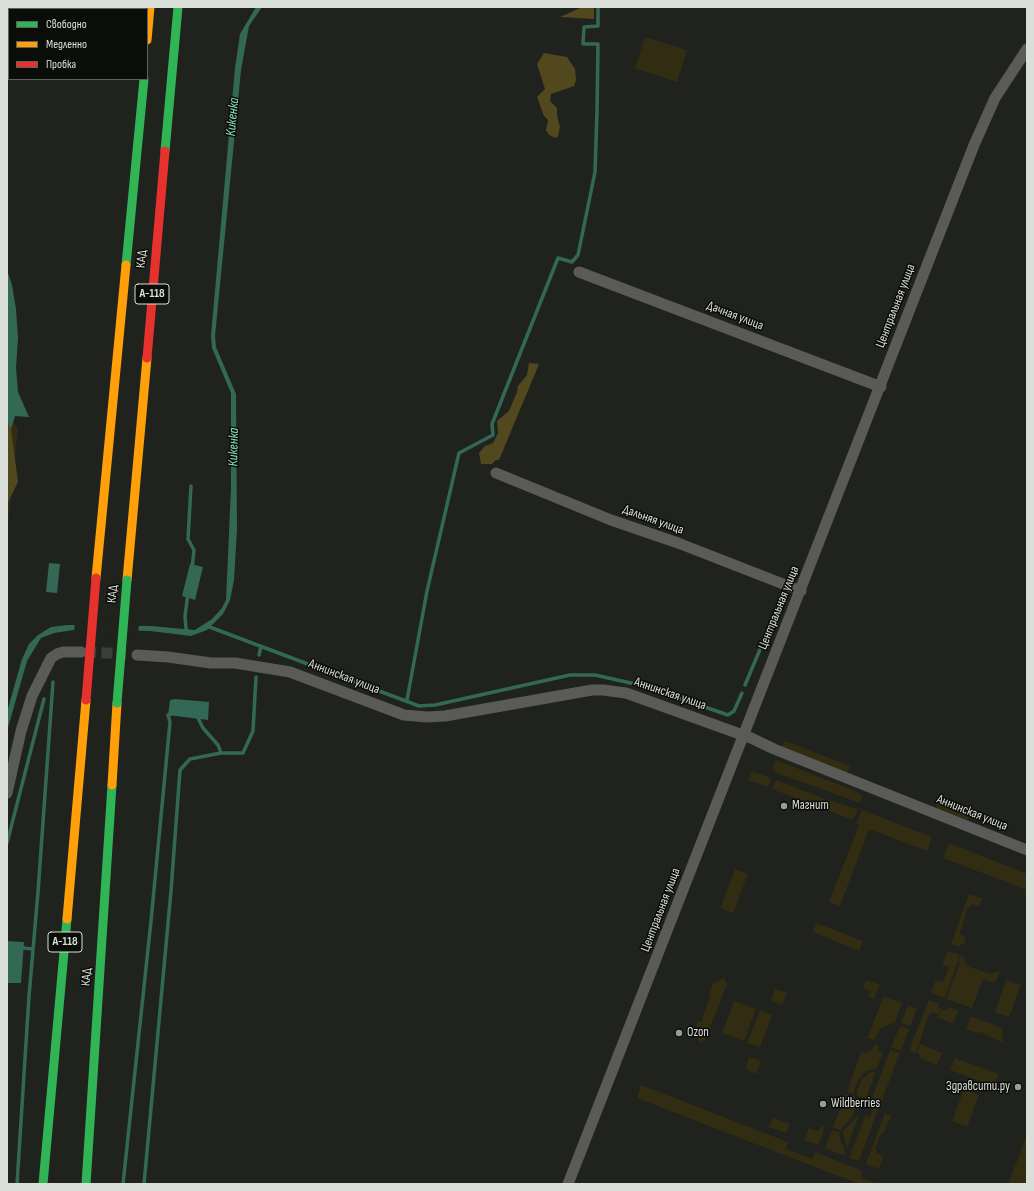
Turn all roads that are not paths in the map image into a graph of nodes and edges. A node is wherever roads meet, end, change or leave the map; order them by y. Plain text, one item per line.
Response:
1 (150, 7) edge
2 (178, 7) edge
3 (148, 29) edge
4 (1027, 49) edge
5 (144, 80) edge
6 (579, 272) dead end
7 (880, 387) junction
8 (496, 474) dead end
9 (801, 591) junction
10 (81, 652) tunnel mouth
11 (138, 655) tunnel mouth
12 (743, 735) junction
13 (7, 793) edge
14 (1027, 850) edge
15 (43, 1184) edge
16 (86, 1184) edge
17 (568, 1184) edge

1 - 3 highway
2 - 16 highway, КАД / А-118, bridge
4 - 7 street, Центральная улица
5 - 15 highway, КАД / А-118, bridge
6 - 7 street, Дачная улица
7 - 9 street, Центральная улица
8 - 9 street, Дальняя улица
9 - 12 street, Центральная улица
10 - 13 street
11 - 12 street, Аннинская улица
12 - 14 street, Аннинская улица
12 - 17 street, Центральная улица

